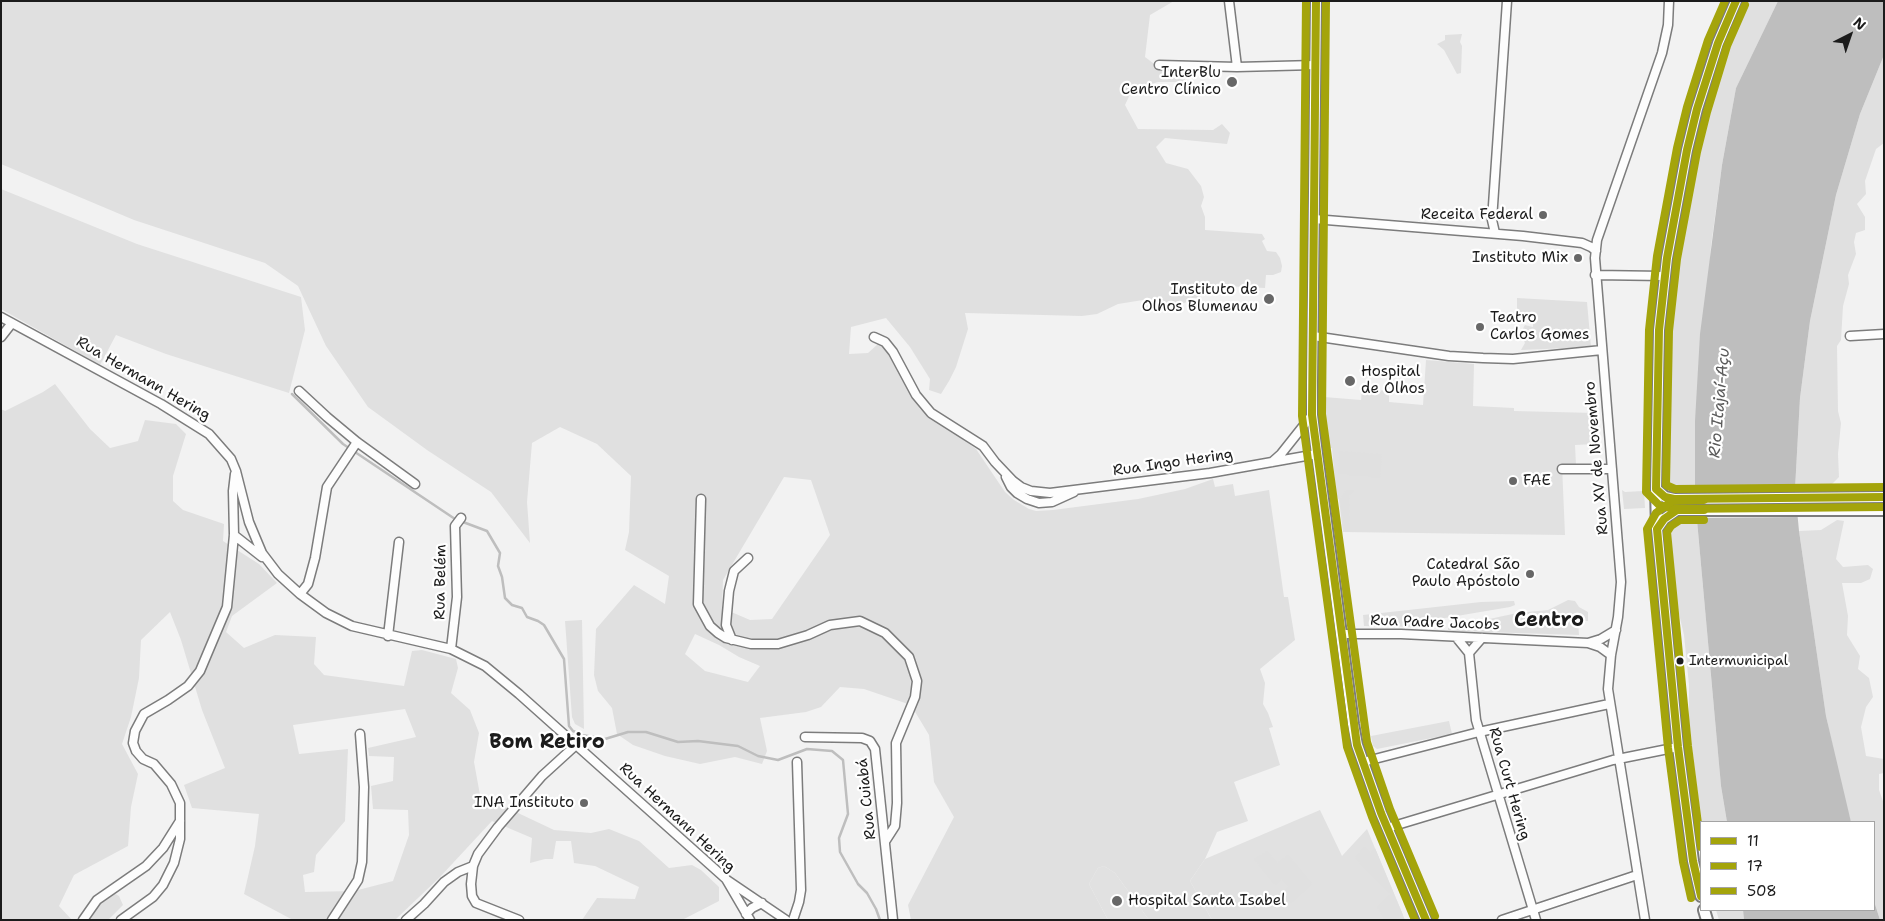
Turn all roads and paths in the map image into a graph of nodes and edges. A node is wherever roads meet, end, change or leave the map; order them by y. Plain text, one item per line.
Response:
1 (1229, 1) edge
2 (1316, 1) edge
3 (1507, 1) edge
4 (1669, 1) edge
5 (1736, 1) edge
6 (1159, 65) dead end
7 (1315, 65) junction
8 (1237, 67) junction
9 (1314, 219) junction
10 (1492, 220) junction
11 (1484, 232) junction
12 (1495, 233) junction
13 (1598, 240) junction
14 (1582, 243) junction
15 (1596, 251) junction
16 (1595, 275) junction
17 (1664, 276) junction
18 (1, 316) edge
19 (12, 323) junction
20 (1884, 334) edge
21 (1312, 336) junction
22 (1850, 336) dead end
23 (1, 337) edge
24 (874, 337) dead end
25 (1602, 350) junction
26 (299, 391) dead end
27 (1312, 415) junction
28 (353, 447) junction
29 (1316, 454) junction
30 (1270, 463) junction
31 (1562, 469) dead end
32 (1612, 469) junction
33 (236, 471) junction
34 (415, 484) dead end
35 (1656, 489) junction
36 (1884, 498) edge
37 (701, 499) dead end
38 (1884, 510) edge
39 (461, 518) dead end
40 (1657, 529) junction
41 (234, 536) junction
42 (399, 542) dead end
43 (748, 558) dead end
44 (268, 563) junction
45 (300, 594) junction
46 (1616, 630) junction
47 (1341, 634) junction
48 (388, 636) junction
49 (1456, 637) junction
50 (1482, 638) junction
51 (732, 640) junction
52 (1588, 643) junction
53 (451, 649) junction
54 (1469, 653) junction
55 (1611, 655) junction
56 (1609, 704) junction
57 (1479, 732) junction
58 (360, 734) dead end
59 (805, 737) dead end
60 (576, 744) junction
61 (1678, 747) junction
62 (1618, 758) junction
63 (796, 762) dead end
64 (1363, 762) junction
65 (1498, 794) junction
66 (181, 819) junction
67 (1387, 828) junction
68 (886, 840) junction
69 (473, 866) junction
70 (1637, 875) junction
71 (726, 879) junction
72 (1700, 892) edge
73 (762, 903) junction
74 (1532, 909) junction
75 (748, 917) edge
76 (83, 920) edge
77 (121, 920) edge
78 (332, 920) edge
79 (406, 920) edge
80 (519, 920) edge
81 (786, 920) edge
82 (793, 920) edge
83 (893, 920) edge
84 (1426, 920) edge
85 (1502, 920) edge
86 (1536, 920) edge
87 (1645, 920) edge

1 - 8 street
2 - 7 main road
3 - 10 street
4 - 13 street, Rua XV de Novembro
5 - 17 main road
6 - 8 street
7 - 8 street
7 - 9 main road
9 - 11 street
9 - 21 main road
10 - 11 street
10 - 12 street
11 - 12 street
12 - 14 street
13 - 14 street
13 - 15 street, Rua XV de Novembro
14 - 15 street
15 - 16 street, Rua XV de Novembro
16 - 17 street
16 - 25 street, Rua XV de Novembro
17 - 35 main road
18 - 19 street, Rua Hermann Hering
19 - 23 street
19 - 33 street, Rua Hermann Hering
20 - 22 street
21 - 25 street
21 - 27 main road
24 - 30 street, Rua Ingo Hering
25 - 32 street, Rua XV de Novembro
26 - 28 street
27 - 29 main road
27 - 30 street
28 - 34 street
28 - 45 street
29 - 30 street, Rua Ingo Hering
29 - 47 main road
31 - 32 street
32 - 46 street, Rua XV de Novembro
33 - 41 street
33 - 44 street, Rua Hermann Hering
35 - 36 main road
35 - 40 main road
37 - 51 street
38 - 40 main road
39 - 53 street, Rua Belém
40 - 61 main road
41 - 44 street
41 - 66 street
42 - 48 street
43 - 51 street
44 - 45 street, Rua Hermann Hering
45 - 48 street, Rua Hermann Hering
46 - 52 street, Rua Padre Jacobs
46 - 55 street, Rua XV de Novembro
47 - 49 street, Rua Padre Jacobs
47 - 64 main road
48 - 53 street, Rua Hermann Hering
49 - 50 street, Rua Padre Jacobs
49 - 54 street
50 - 52 street, Rua Padre Jacobs
50 - 54 street
51 - 68 street
52 - 55 street, Rua Padre Jacobs
53 - 60 street, Rua Hermann Hering
54 - 57 street, Rua Curt Hering
55 - 56 street, Rua XV de Novembro
56 - 57 street
56 - 62 street, Rua XV de Novembro
57 - 64 street
57 - 65 street, Rua Curt Hering
58 - 78 street
59 - 68 street, Rua Cuiabá
60 - 69 street
60 - 71 street, Rua Hermann Hering
61 - 62 street
61 - 72 main road
62 - 65 street
62 - 70 street, Rua XV de Novembro
63 - 82 street
64 - 67 main road
65 - 67 street
65 - 74 street, Rua Curt Hering
66 - 76 street
66 - 77 street
67 - 84 main road
68 - 83 street, Rua Cuiabá
69 - 79 street
69 - 80 street
70 - 74 street
70 - 87 street, Rua XV de Novembro
71 - 73 street
71 - 75 street, Rua Hermann Hering
73 - 75 street
73 - 81 street
74 - 85 street
74 - 86 street, Rua Curt Hering

